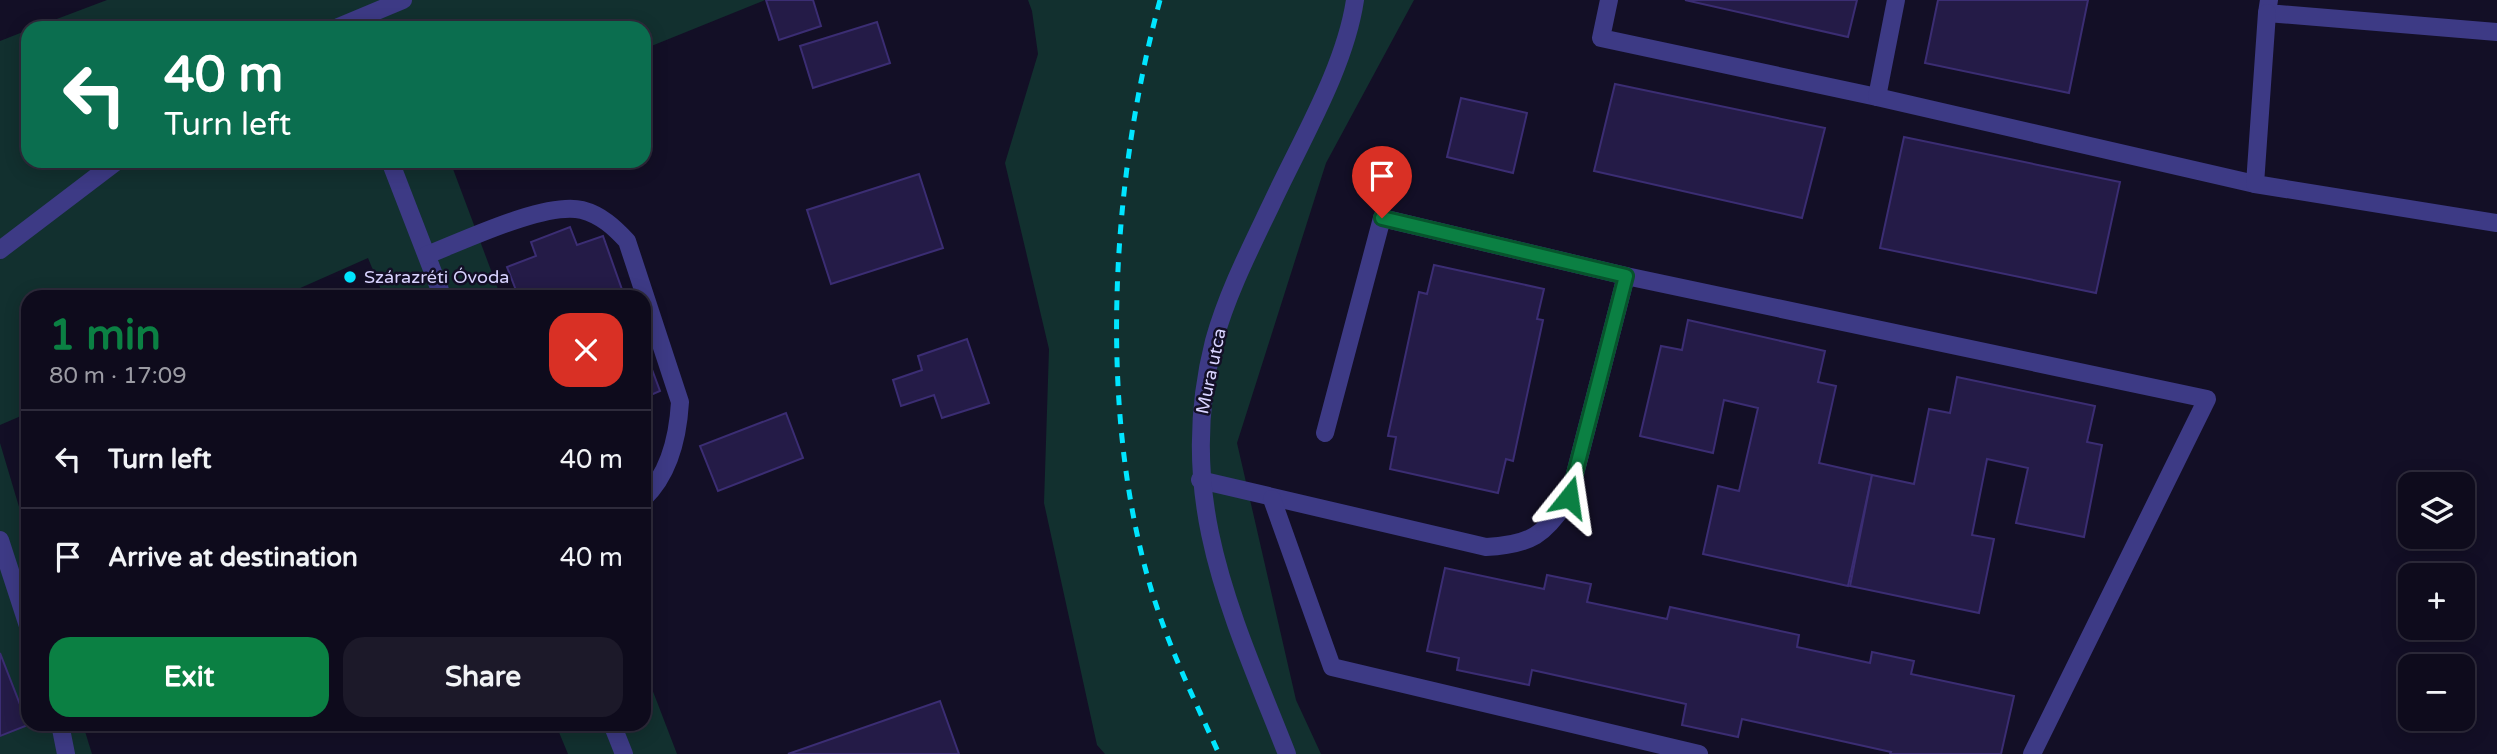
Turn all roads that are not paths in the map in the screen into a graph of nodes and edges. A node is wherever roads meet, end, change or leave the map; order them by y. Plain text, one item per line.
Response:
1 (402, 0) edge
2 (1355, 0) edge
3 (1609, 0) edge
4 (1896, 0) edge
5 (2268, 6) edge
6 (354, 21) edge
7 (2497, 32) edge
8 (1877, 97) junction
9 (108, 168) edge
10 (393, 168) edge
11 (2255, 184) junction
12 (2497, 223) edge
13 (0, 250) edge
14 (426, 255) junction
15 (1626, 276) junction
16 (440, 290) edge
17 (644, 290) edge
18 (651, 312) edge
19 (1325, 433) dead end
20 (1200, 480) junction
21 (651, 488) edge
22 (1272, 499) junction
23 (0, 540) edge
24 (21, 604) edge
25 (61, 731) edge
26 (615, 731) edge
27 (66, 754) edge
28 (624, 754) edge
29 (1287, 754) edge
30 (1699, 754) edge
31 (2032, 754) edge

1 - 6 street
2 - 20 street, Mura utca
3 - 8 street
4 - 8 street
5 - 7 street
5 - 11 street
8 - 11 street
9 - 13 street
10 - 14 street
11 - 12 street
14 - 16 street
14 - 17 street
15 - 19 street
15 - 22 street
15 - 31 street
18 - 21 street
20 - 22 street
20 - 29 street, Mura utca
22 - 30 street
23 - 24 street
25 - 27 street
26 - 28 street

